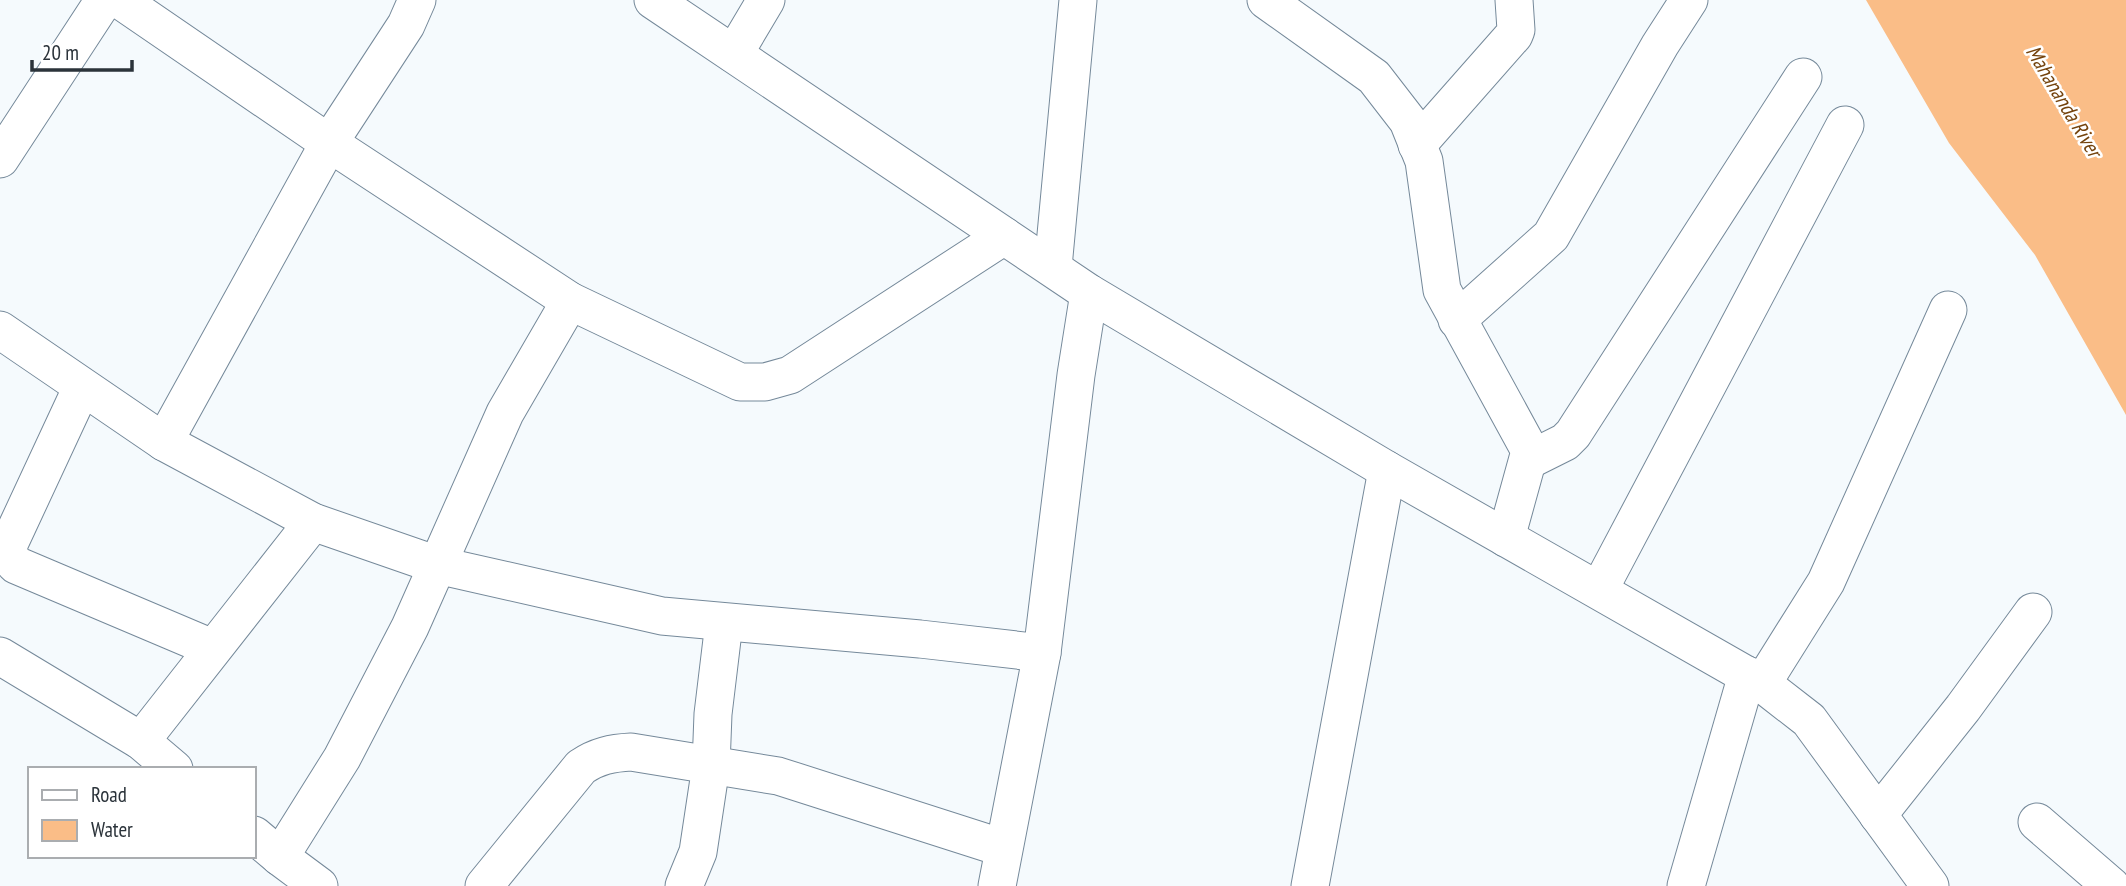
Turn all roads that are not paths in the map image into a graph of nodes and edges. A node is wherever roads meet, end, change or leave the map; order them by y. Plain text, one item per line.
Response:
1 (104, 0) edge
2 (120, 0) edge
3 (417, 0) edge
4 (653, 0) edge
5 (766, 0) edge
6 (1077, 0) edge
7 (1266, 0) edge
8 (1514, 0) edge
9 (1689, 0) edge
10 (733, 54) junction
11 (1803, 76) dead end
12 (1845, 125) dead end
13 (329, 143) junction
14 (1418, 145) junction
15 (0, 159) edge
16 (1004, 236) junction
17 (1053, 267) junction
18 (1089, 293) junction
19 (570, 301) junction
20 (1948, 310) dead end
21 (1457, 320) junction
22 (0, 330) edge
23 (82, 387) junction
24 (164, 442) junction
25 (1529, 460) junction
26 (1387, 470) junction
27 (313, 522) junction
28 (1506, 538) junction
29 (6, 559) edge
30 (437, 565) junction
31 (1599, 590) junction
32 (2033, 612) dead end
33 (724, 623) junction
34 (212, 648) junction
35 (1042, 653) junction
36 (0, 656) edge
37 (1755, 679) junction
38 (141, 741) junction
39 (711, 766) junction
40 (172, 767) edge
41 (1878, 816) junction
42 (2037, 822) dead end
43 (267, 846) edge
44 (1003, 848) junction
45 (319, 886) edge
46 (484, 886) edge
47 (684, 886) edge
48 (997, 886) edge
49 (1310, 886) edge
50 (1686, 886) edge
51 (1930, 886) edge
52 (2111, 886) edge

1 - 15 street
2 - 13 street
3 - 13 street
4 - 10 street
5 - 10 street
6 - 17 street
7 - 14 street
8 - 14 street
9 - 21 street
10 - 16 street
11 - 25 street
12 - 31 street
13 - 19 street
13 - 24 street
14 - 21 street
16 - 17 street
16 - 19 street
17 - 18 street
18 - 26 street
18 - 35 street
19 - 30 street
20 - 37 street
21 - 25 street
22 - 23 street
23 - 24 street
23 - 29 street
24 - 27 street
25 - 28 street
26 - 28 street
26 - 49 street
27 - 30 street
27 - 34 street
28 - 31 street
29 - 34 street
30 - 33 street
30 - 43 street
31 - 37 street
32 - 41 street
33 - 35 street
33 - 39 street
34 - 38 street
35 - 44 street
36 - 38 street
37 - 41 street
37 - 50 street
38 - 40 street
39 - 44 street
39 - 46 street
39 - 47 street
41 - 51 street
42 - 52 street
43 - 45 street
44 - 48 street

